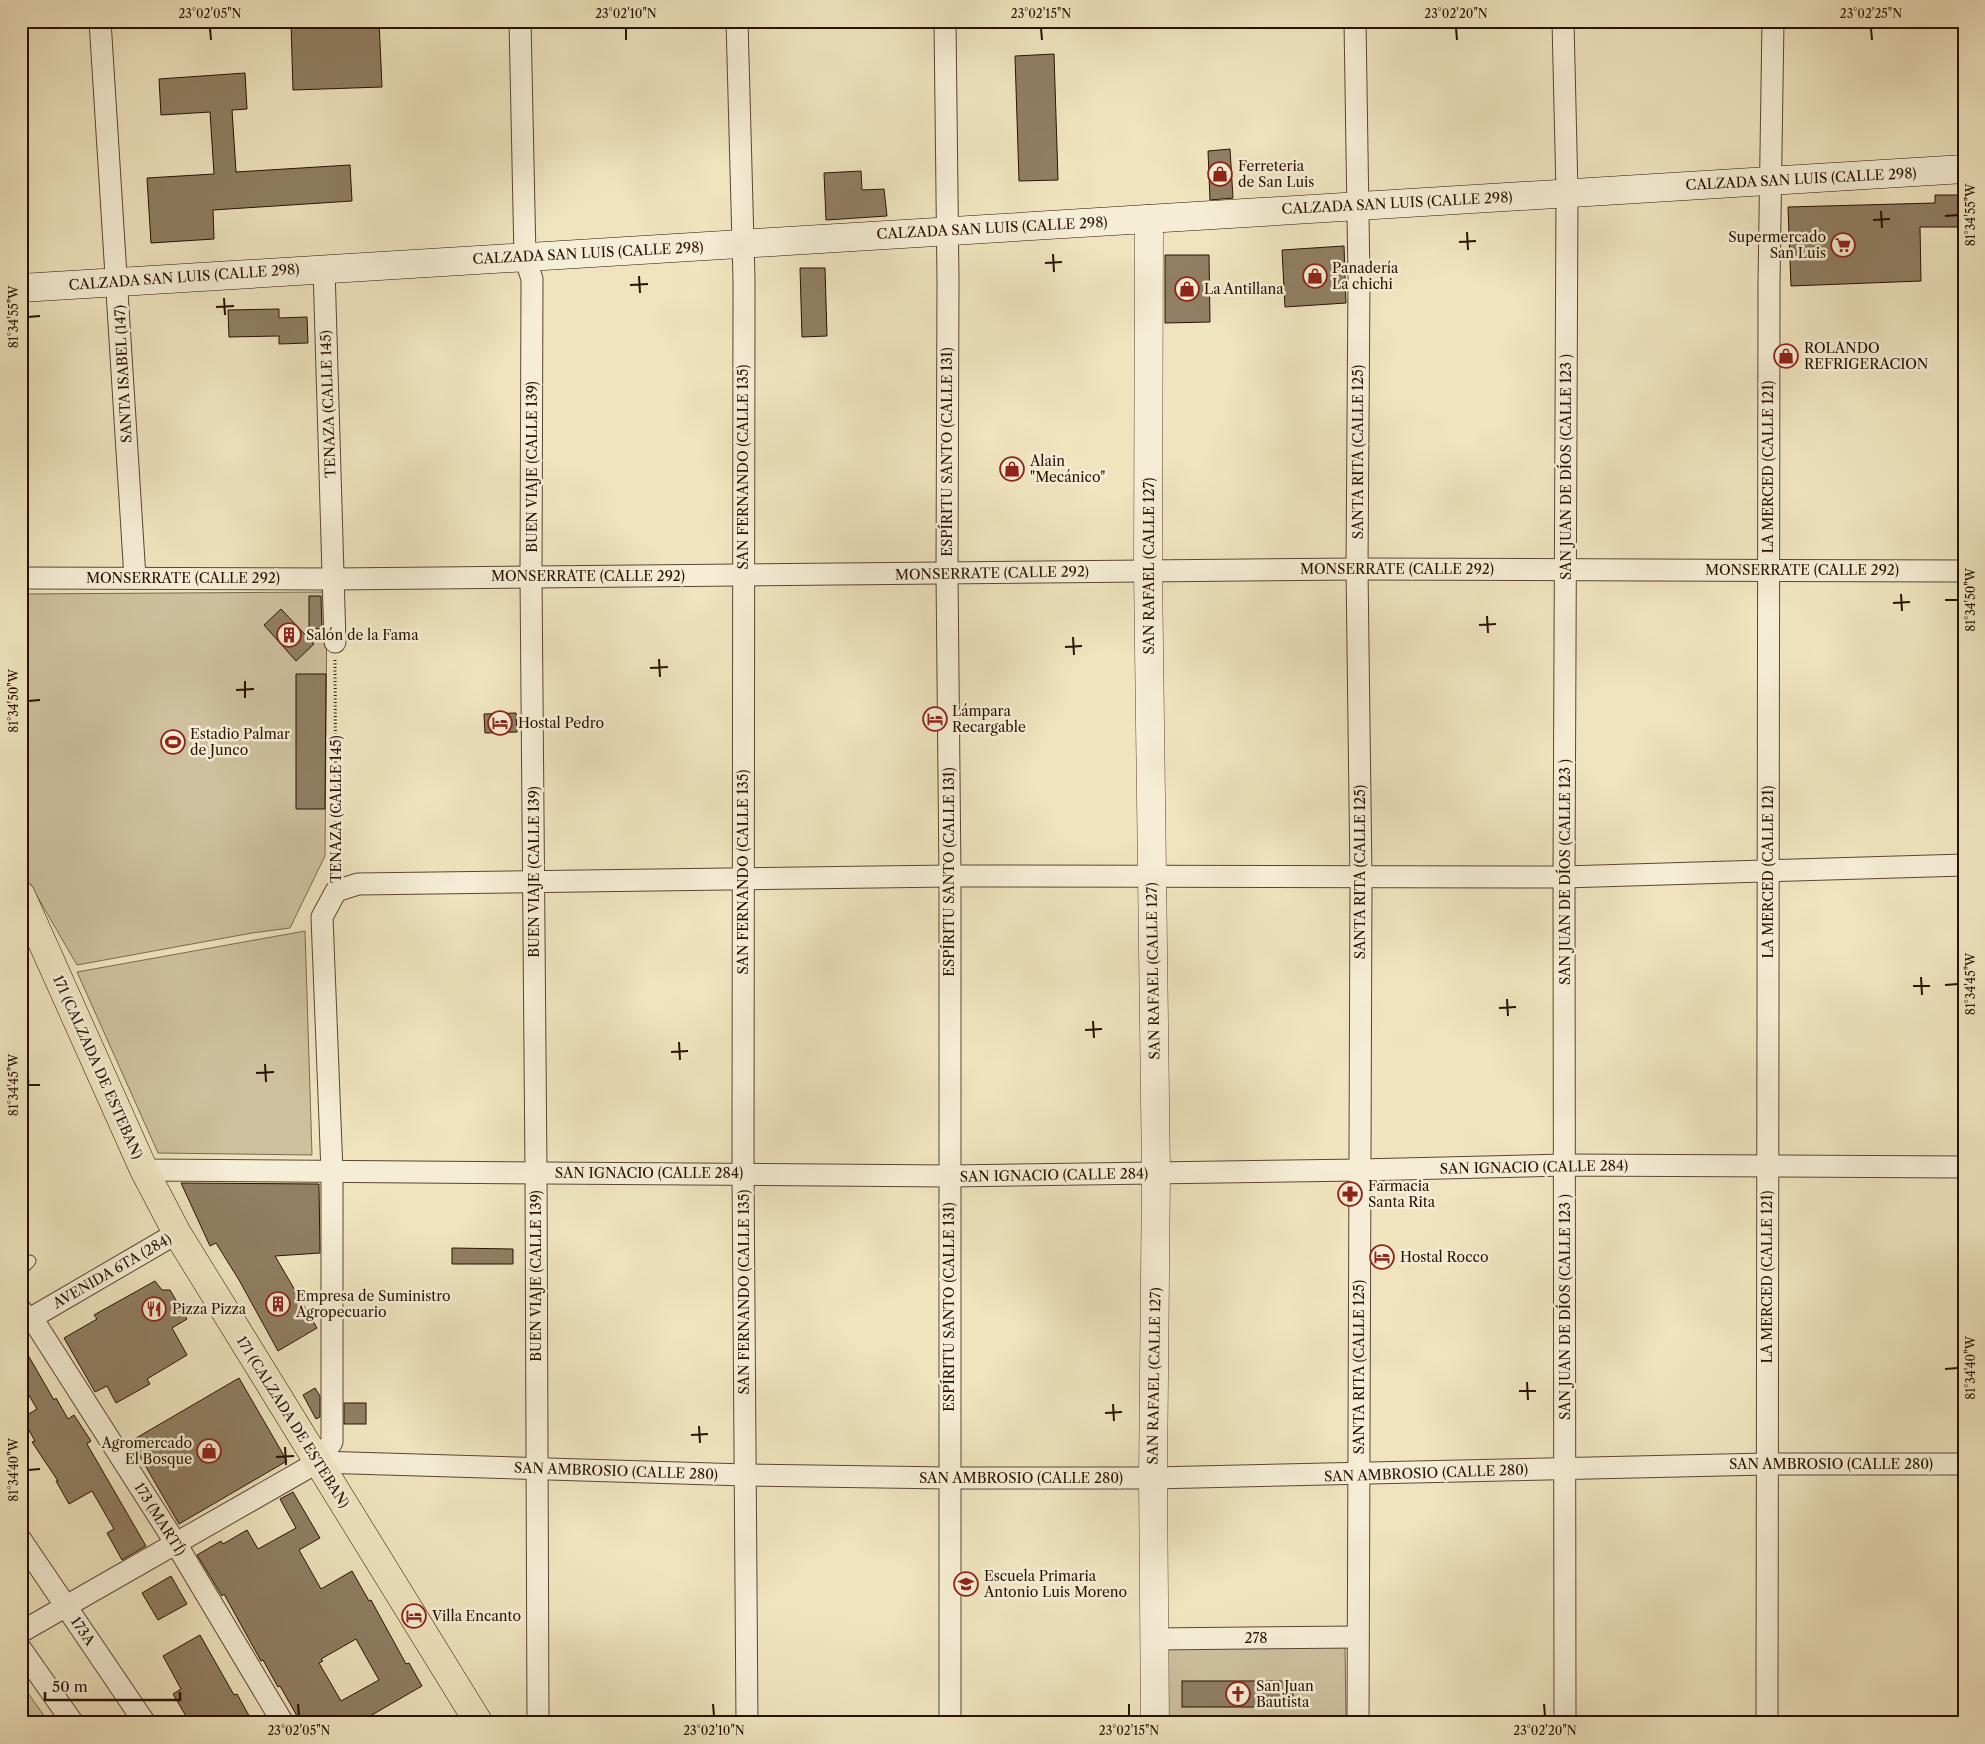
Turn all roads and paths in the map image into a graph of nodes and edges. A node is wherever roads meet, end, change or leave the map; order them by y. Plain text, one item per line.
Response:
1 (100, 21) edge
2 (520, 21) edge
3 (737, 21) edge
4 (945, 21) edge
5 (1355, 21) edge
6 (1563, 21) edge
7 (1773, 21) edge
8 (1964, 169) edge
9 (1770, 180) junction
10 (1567, 193) junction
11 (1357, 206) junction
12 (1149, 219) junction
13 (948, 231) junction
14 (742, 244) junction
15 (525, 257) junction
16 (324, 268) junction
17 (118, 282) junction
18 (21, 288) edge
19 (1357, 569) junction
20 (1566, 569) junction
21 (1768, 570) junction
22 (1148, 571) junction
23 (1964, 571) edge
24 (947, 574) junction
25 (532, 576) junction
26 (743, 576) junction
27 (21, 578) edge
28 (135, 578) junction
29 (334, 579) junction
30 (335, 642) joint
31 (1964, 865) edge
32 (1768, 870) junction
33 (950, 876) junction
34 (1152, 877) junction
35 (1564, 877) junction
36 (1360, 878) junction
37 (743, 879) junction
38 (534, 881) junction
39 (336, 891) junction
40 (21, 895) edge
41 (1565, 1165) junction
42 (1768, 1166) junction
43 (1964, 1167) edge
44 (144, 1170) junction
45 (1360, 1170) junction
46 (332, 1172) junction
47 (536, 1172) junction
48 (743, 1173) junction
49 (1156, 1174) junction
50 (950, 1176) junction
51 (177, 1233) junction
52 (30, 1261) dead end
53 (21, 1270) edge
54 (25, 1314) edge
55 (318, 1462) junction
56 (1767, 1464) junction
57 (1964, 1464) edge
58 (537, 1468) junction
59 (1565, 1469) junction
60 (745, 1475) junction
61 (1359, 1475) junction
62 (948, 1478) junction
63 (1153, 1478) junction
64 (21, 1540) edge
65 (175, 1542) junction
66 (66, 1607) junction
67 (21, 1632) edge
68 (1358, 1637) junction
69 (1155, 1638) junction
70 (21, 1649) edge
71 (73, 1723) edge
72 (144, 1723) edge
73 (283, 1723) edge
74 (479, 1723) edge
75 (538, 1723) edge
76 (747, 1723) edge
77 (950, 1723) edge
78 (1155, 1723) edge
79 (1358, 1723) edge
80 (1565, 1723) edge
81 (1767, 1723) edge

1 - 17 street, SANTA ISABEL (147)
2 - 15 street, BUEN VIAJE (CALLE 139)
3 - 14 street, SAN FERNANDO (CALLE 135)
4 - 13 street, ESPÍRITU SANTO (CALLE 131)
5 - 11 street, SANTA RITA (CALLE 125)
6 - 10 street, SAN JUAN DE DÍOS (CALLE 123 )
7 - 9 street, LA MERCED (CALLE 121)
8 - 9 main road, CALZADA SAN LUIS (CALLE 298)
9 - 10 main road, CALZADA SAN LUIS (CALLE 298)
9 - 21 street, LA MERCED (CALLE 121)
10 - 11 main road, CALZADA SAN LUIS (CALLE 298)
10 - 20 street, SAN JUAN DE DÍOS (CALLE 123 )
11 - 12 main road, CALZADA SAN LUIS (CALLE 298)
11 - 19 street, SANTA RITA (CALLE 125)
12 - 13 main road, CALZADA SAN LUIS (CALLE 298)
12 - 22 main road, SAN RAFAEL (CALLE 127)
13 - 14 main road, CALZADA SAN LUIS (CALLE 298)
13 - 24 street, ESPÍRITU SANTO (CALLE 131)
14 - 15 main road, CALZADA SAN LUIS (CALLE 298)
14 - 26 street, SAN FERNANDO (CALLE 135)
15 - 16 main road, CALZADA SAN LUIS (CALLE 298)
15 - 25 street, BUEN VIAJE (CALLE 139)
16 - 17 main road, CALZADA SAN LUIS (CALLE 298)
16 - 29 street, TENAZA (CALLE 145)
17 - 18 main road, CALZADA SAN LUIS (CALLE 298)
17 - 28 street, SANTA ISABEL (147)
19 - 20 street, MONSERRATE (CALLE 292)
19 - 22 street, MONSERRATE (CALLE 292)
19 - 36 street, SANTA RITA (CALLE 125)
20 - 21 street, MONSERRATE (CALLE 292)
20 - 35 street, SAN JUAN DE DÍOS (CALLE 123 )
21 - 23 street, MONSERRATE (CALLE 292)
21 - 32 street, LA MERCED (CALLE 121)
22 - 24 street, MONSERRATE (CALLE 292)
22 - 34 main road, SAN RAFAEL (CALLE 127)
24 - 26 street, MONSERRATE (CALLE 292)
24 - 33 street, ESPÍRITU SANTO (CALLE 131)
25 - 26 street, MONSERRATE (CALLE 292)
25 - 29 street, MONSERRATE (CALLE 292)
25 - 38 street, BUEN VIAJE (CALLE 139)
26 - 37 street, SAN FERNANDO (CALLE 135)
27 - 28 street, MONSERRATE (CALLE 292)
28 - 29 street, MONSERRATE (CALLE 292)
29 - 30 street, TENAZA (CALLE 145)
30 - 39 path, TENAZA (CALLE 145)
31 - 32 street
32 - 35 street
32 - 42 street, LA MERCED (CALLE 121)
33 - 34 street
33 - 37 street
33 - 50 street, ESPÍRITU SANTO (CALLE 131)
34 - 36 street
34 - 49 main road, SAN RAFAEL (CALLE 127)
35 - 36 street
35 - 41 street, SAN JUAN DE DÍOS (CALLE 123 )
36 - 45 street, SANTA RITA (CALLE 125)
37 - 38 street
37 - 48 street, SAN FERNANDO (CALLE 135)
38 - 39 street
38 - 47 street, BUEN VIAJE (CALLE 139)
39 - 46 street, TENAZA (CALLE 145)
40 - 44 main road, 171 (CALZADA DE ESTEBAN)
41 - 42 street, SAN IGNACIO (CALLE 284)
41 - 45 street, SAN IGNACIO (CALLE 284)
41 - 59 street, SAN JUAN DE DÍOS (CALLE 123 )
42 - 43 street, SAN IGNACIO (CALLE 284)
42 - 56 street, LA MERCED (CALLE 121)
44 - 46 street, SAN IGNACIO (CALLE 284)
44 - 51 main road, 171 (CALZADA DE ESTEBAN)
45 - 49 street, SAN IGNACIO (CALLE 284)
45 - 61 street, SANTA RITA (CALLE 125)
46 - 47 street, SAN IGNACIO (CALLE 284)
46 - 55 street, TENAZA (CALLE 145)
47 - 48 street, SAN IGNACIO (CALLE 284)
47 - 58 street, BUEN VIAJE (CALLE 139)
48 - 50 street, SAN IGNACIO (CALLE 284)
48 - 60 street, SAN FERNANDO (CALLE 135)
49 - 50 street, SAN IGNACIO (CALLE 284)
49 - 63 main road, SAN RAFAEL (CALLE 127)
50 - 62 street, ESPÍRITU SANTO (CALLE 131)
51 - 54 street, AVENIDA 6TA (284)
51 - 55 main road, 171 (CALZADA DE ESTEBAN)
52 - 53 lane
54 - 65 street, 173 (MARTÍ)
55 - 58 street, SAN AMBROSIO (CALLE 280)
55 - 65 street
55 - 74 main road, 171 (CALZADA DE ESTEBAN)
56 - 57 street, SAN AMBROSIO (CALLE 280)
56 - 59 street, SAN AMBROSIO (CALLE 280)
56 - 81 street, LA MERCED (CALLE 121)
58 - 60 street, SAN AMBROSIO (CALLE 280)
58 - 75 street, BUEN VIAJE (CALLE 139)
59 - 61 street, SAN AMBROSIO (CALLE 280)
59 - 80 street, SAN JUAN DE DÍOS (CALLE 123 )
60 - 62 street, SAN AMBROSIO (CALLE 280)
60 - 76 street, SAN FERNANDO (CALLE 135)
61 - 63 street, SAN AMBROSIO (CALLE 280)
61 - 68 street, SANTA RITA (CALLE 125)
62 - 63 street, SAN AMBROSIO (CALLE 280)
62 - 77 street, ESPÍRITU SANTO (CALLE 131)
63 - 69 main road, SAN RAFAEL (CALLE 127)
64 - 66 street, 173A
65 - 66 street
65 - 73 street, 173 (MARTÍ)
66 - 67 street
66 - 72 street, 173A
68 - 69 street, 278
68 - 79 street, SANTA RITA (CALLE 125)
69 - 78 main road, SAN RAFAEL (CALLE 127)
70 - 71 street

